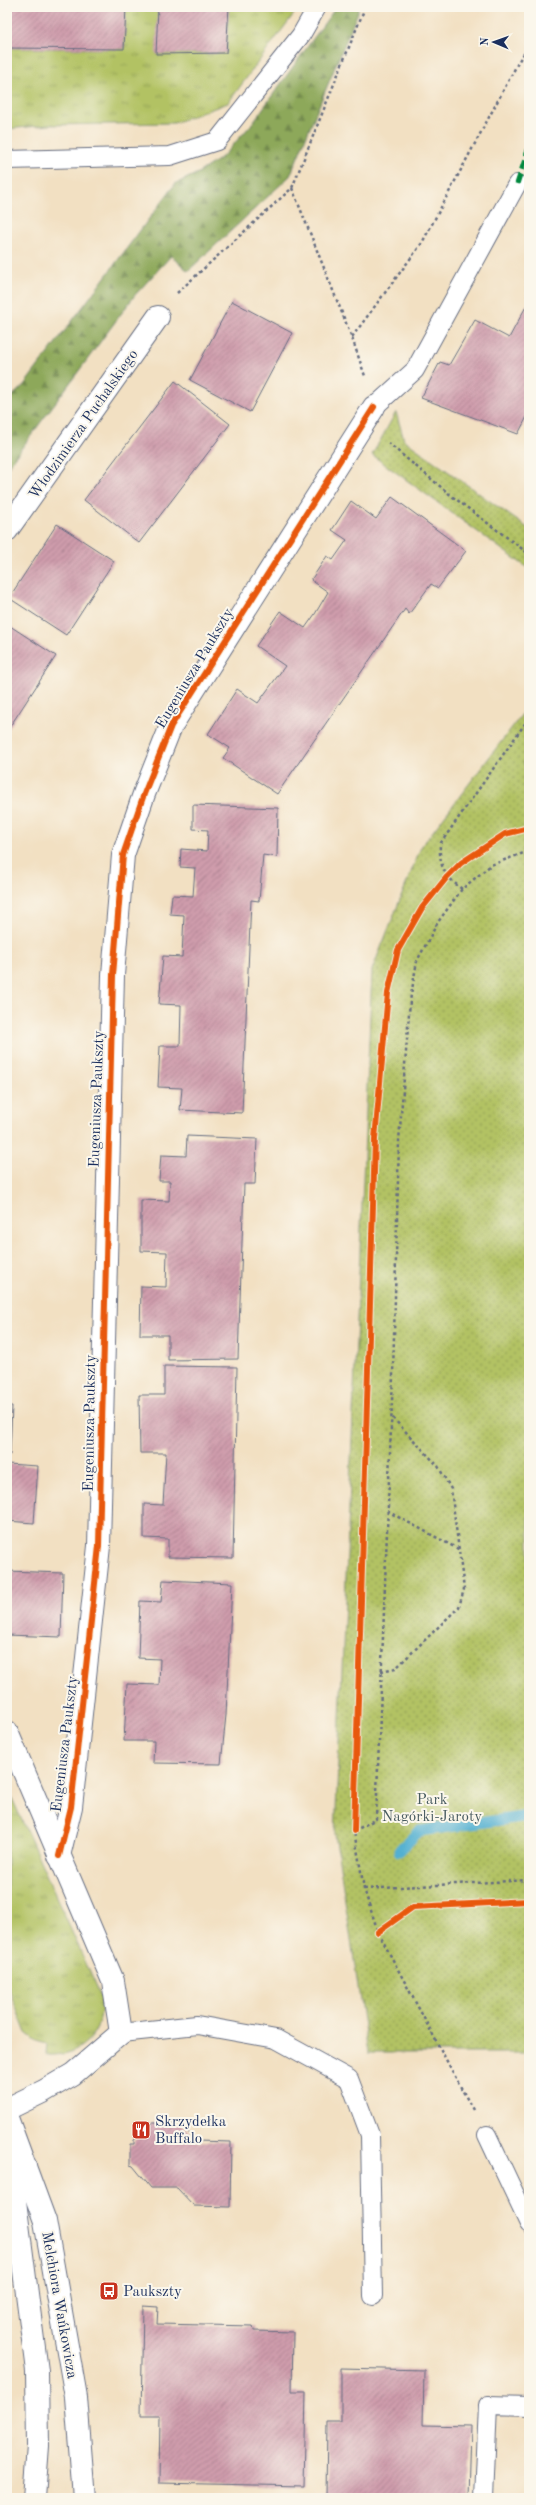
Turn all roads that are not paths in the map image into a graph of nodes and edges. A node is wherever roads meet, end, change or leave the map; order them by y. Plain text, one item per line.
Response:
1 (317, 7) edge
2 (7, 160) edge
3 (517, 184) dead end
4 (158, 317) road end
5 (374, 407) joint
6 (7, 530) edge
7 (7, 1732) edge
8 (59, 1856) junction
9 (122, 2033) junction
10 (7, 2108) edge
11 (7, 2118) edge
12 (487, 2135) road end
13 (7, 2136) edge
14 (529, 2224) edge
15 (373, 2296) dead end
16 (529, 2406) edge
17 (34, 2498) edge
18 (84, 2498) edge
19 (484, 2498) edge

1 - 2 lane
3 - 5 lane
4 - 6 street, Włodzimierza Puchalskiego
5 - 8 street, Eugeniusza Paukszty
7 - 8 street
8 - 9 street
9 - 10 street
9 - 15 lane
11 - 18 street, Melchiora Wańkowicza
12 - 14 lane
13 - 17 street, Melchiora Wańkowicza
16 - 19 lane

